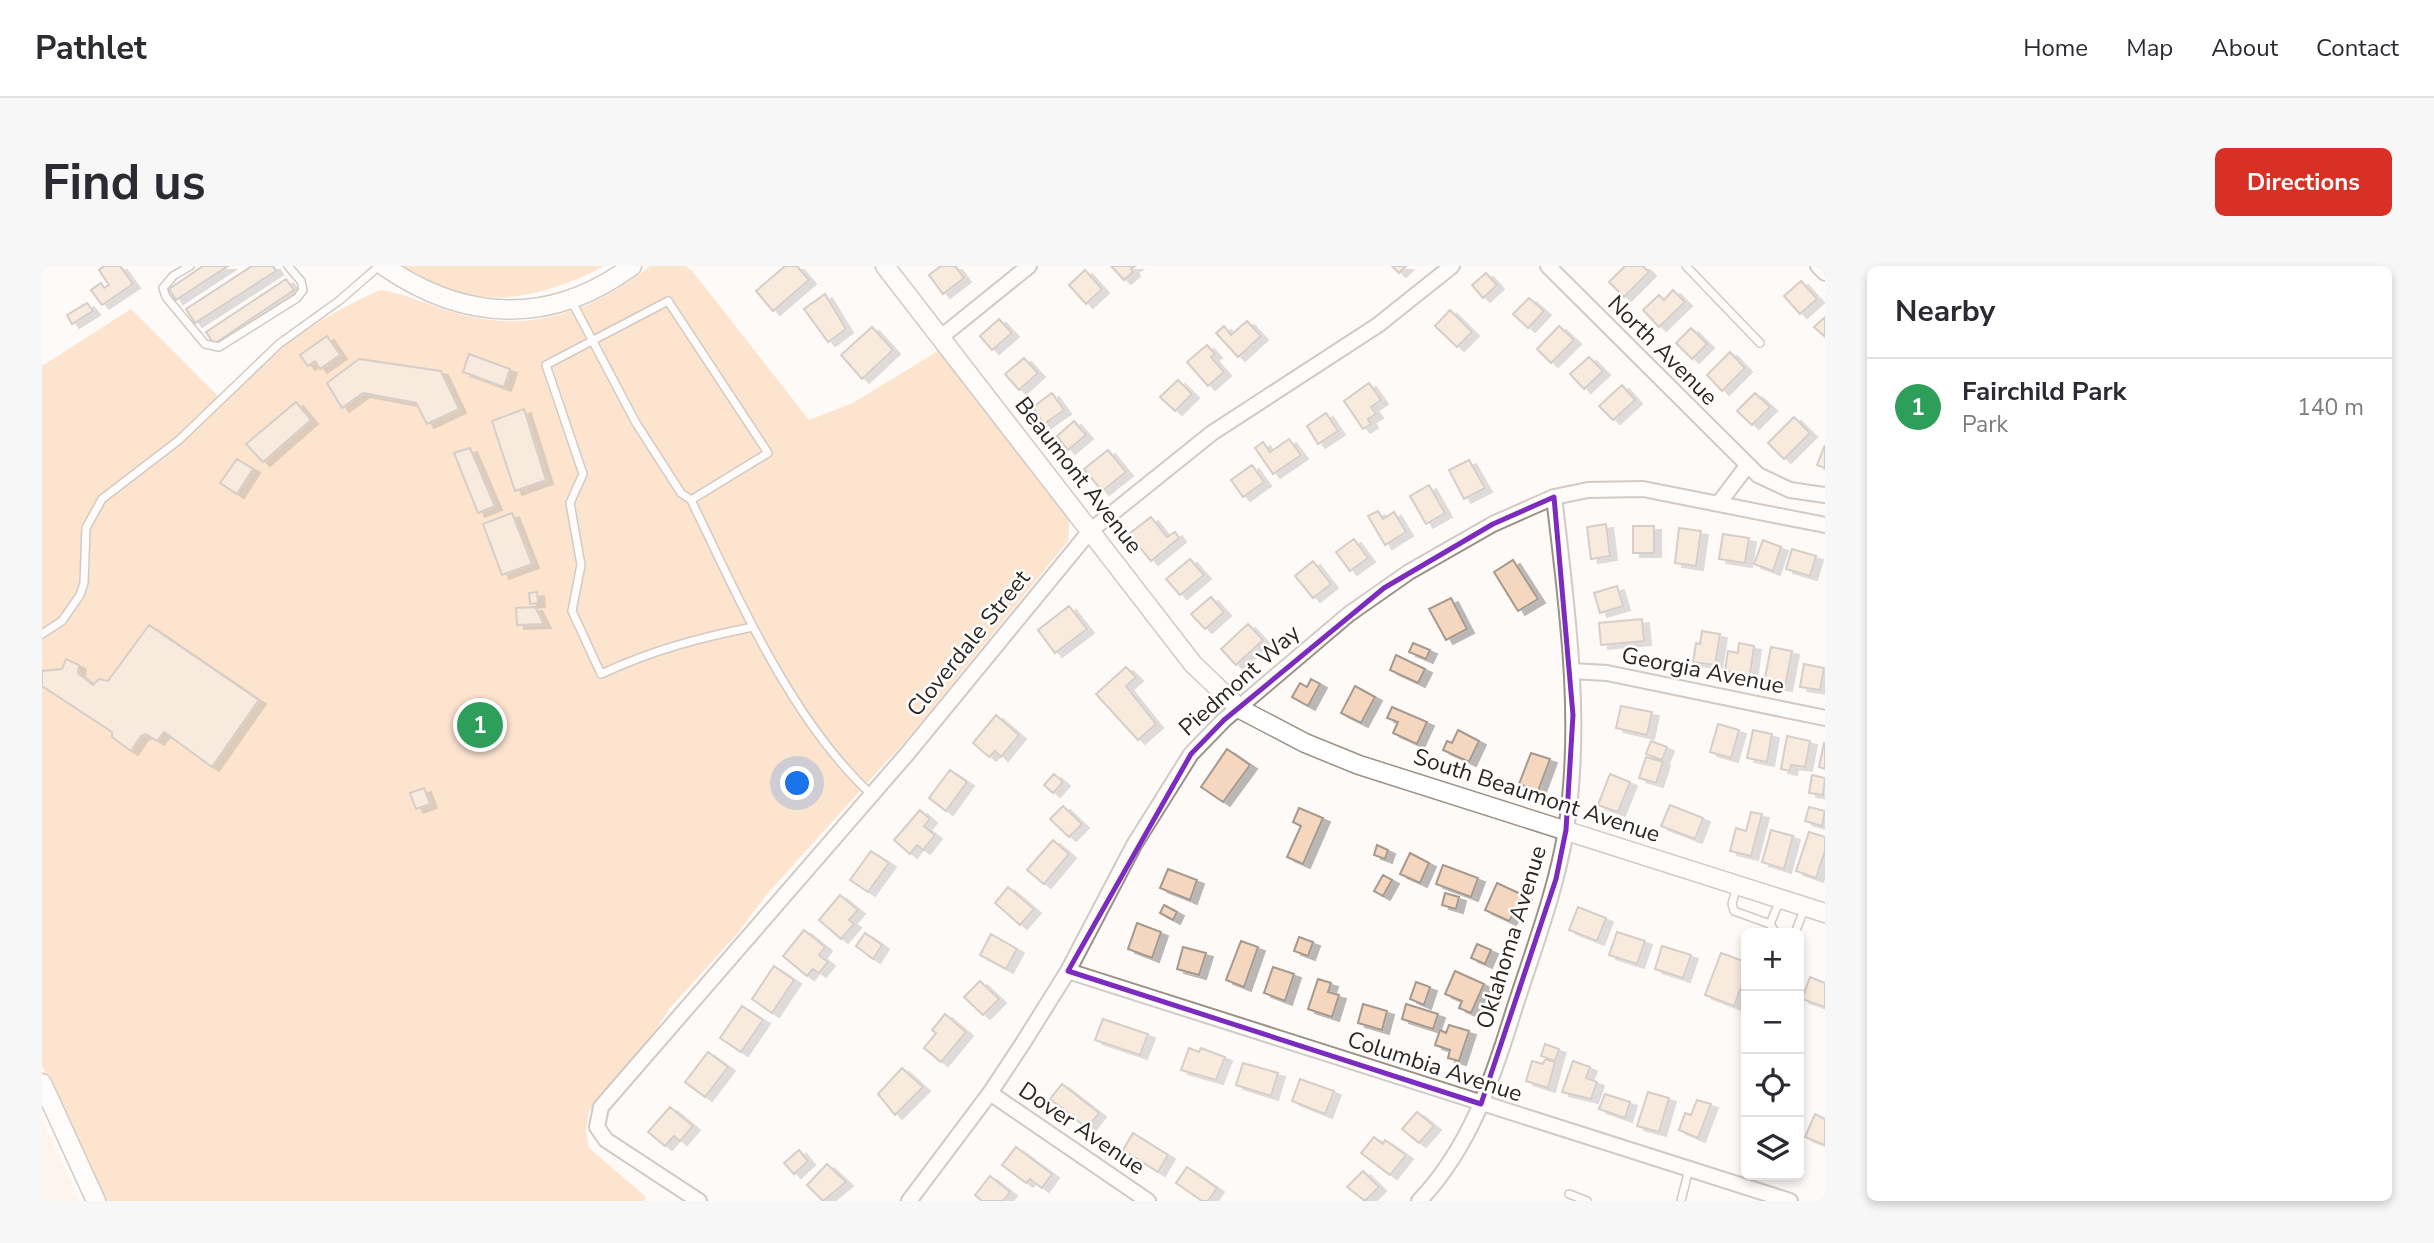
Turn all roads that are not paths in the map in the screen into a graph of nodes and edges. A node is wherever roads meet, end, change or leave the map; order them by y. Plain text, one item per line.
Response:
1 (190, 266) edge
2 (288, 266) edge
3 (382, 266) edge
4 (632, 266) edge
5 (885, 266) edge
6 (1029, 266) edge
7 (1452, 266) edge
8 (1548, 266) edge
9 (1686, 266) edge
10 (1818, 266) edge
11 (1825, 273) edge
12 (571, 300) junction
13 (941, 337) junction
14 (592, 341) junction
15 (1760, 343) dead end
16 (1747, 466) junction
17 (1825, 495) edge
18 (1555, 497) junction
19 (691, 500) junction
20 (1719, 503) junction
21 (1825, 525) edge
22 (1090, 531) junction
23 (753, 627) junction
24 (42, 634) edge
25 (1572, 671) junction
26 (1240, 709) junction
27 (1825, 718) edge
28 (872, 795) junction
29 (1566, 830) junction
30 (1737, 884) junction
31 (1781, 898) junction
32 (1805, 906) junction
33 (1825, 913) edge
34 (1770, 924) junction
35 (1773, 928) edge
36 (1797, 928) edge
37 (1068, 971) junction
38 (42, 1083) edge
39 (990, 1094) junction
40 (1481, 1104) junction
41 (1689, 1170) junction
42 (1569, 1194) dead end
43 (96, 1201) edge
44 (699, 1201) edge
45 (909, 1201) edge
46 (1148, 1201) edge
47 (1419, 1201) edge
48 (1587, 1201) edge
49 (1681, 1201) edge
50 (1790, 1201) edge

1 - 2 lane
3 - 12 street
3 - 24 lane
4 - 12 street
5 - 13 street, Beaumont Avenue
6 - 13 street
7 - 22 street, Cloverdale Street
8 - 16 street, North Avenue
9 - 15 lane
10 - 11 street
12 - 14 lane
13 - 22 street, Beaumont Avenue
14 - 19 lane
14 - 19 lane
14 - 23 lane
16 - 17 street
16 - 20 street
18 - 20 street, Piedmont Way
18 - 25 street, Oklahoma Avenue
18 - 26 street, Piedmont Way
19 - 23 lane
20 - 21 street, Piedmont Way
22 - 26 street, Beaumont Avenue
22 - 28 street, Cloverdale Street
23 - 28 lane
25 - 27 street, Georgia Avenue
25 - 29 street, Oklahoma Avenue
26 - 29 street, South Beaumont Avenue
26 - 37 street, Piedmont Way
28 - 44 street, Cloverdale Street
29 - 30 street, South Beaumont Avenue
29 - 40 street, Oklahoma Avenue
30 - 31 street, South Beaumont Avenue
30 - 34 lane
31 - 32 street, South Beaumont Avenue
31 - 34 lane
32 - 33 street, South Beaumont Avenue
32 - 36 lane
34 - 35 lane
37 - 39 street, Piedmont Way
37 - 40 street, Columbia Avenue
38 - 43 street
39 - 45 street, Piedmont Way
39 - 46 street, Dover Avenue
40 - 41 street, Columbia Avenue
40 - 47 street, Oklahoma Avenue
41 - 49 lane
41 - 50 street, Columbia Avenue
42 - 48 lane

